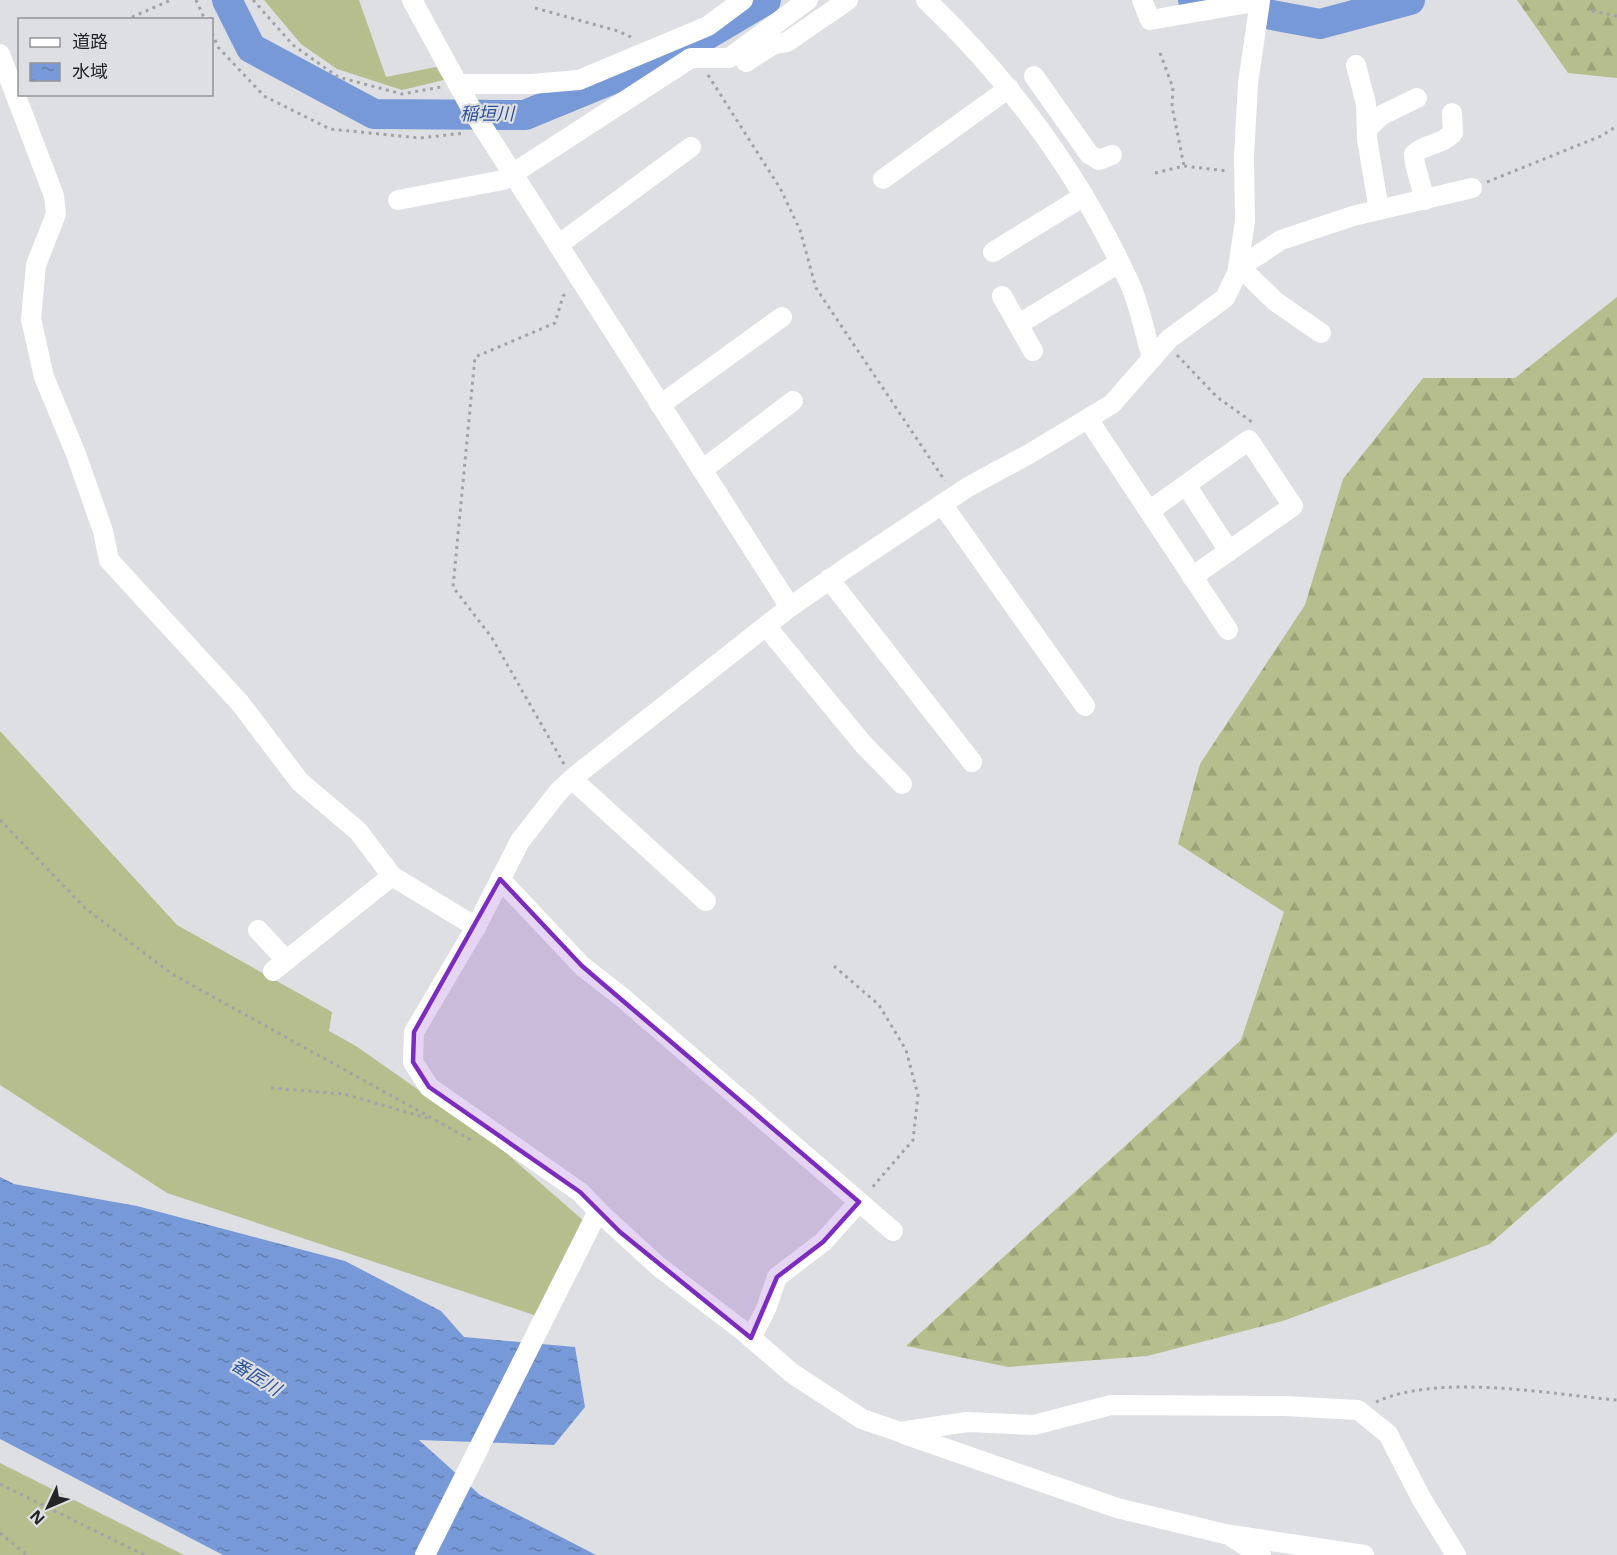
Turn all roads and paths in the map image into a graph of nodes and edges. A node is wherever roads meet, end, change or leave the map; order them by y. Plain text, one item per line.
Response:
1 (171, 0) edge
2 (196, 0) edge
3 (253, 0) edge
4 (412, 0) edge
5 (743, 0) edge
6 (808, 0) edge
7 (848, 0) edge
8 (926, 0) edge
9 (1142, 0) edge
10 (1264, 1) edge
11 (535, 8) dead end
12 (1592, 11) dead end
13 (1617, 16) edge
14 (130, 18) edge
15 (204, 18) edge
16 (213, 35) edge
17 (652, 47) junction
18 (1160, 53) dead end
19 (0, 54) edge
20 (697, 58) junction
21 (746, 62) dead end
22 (1356, 66) dead end
23 (1034, 76) dead end
24 (458, 84) junction
25 (1009, 88) junction
26 (1418, 98) dead end
27 (1452, 113) dead end
28 (1617, 126) edge
29 (1368, 128) junction
30 (485, 130) junction
31 (691, 147) dead end
32 (1084, 147) junction
33 (1112, 155) dead end
34 (1063, 164) junction
35 (1184, 166) junction
36 (1155, 173) dead end
37 (1244, 173) junction
38 (513, 175) junction
39 (883, 178) dead end
40 (1472, 188) joint
41 (1084, 196) junction
42 (398, 200) dead end
43 (1425, 200) junction
44 (1379, 210) junction
45 (558, 245) junction
46 (993, 252) dead end
47 (1119, 263) junction
48 (1238, 272) junction
49 (581, 281) junction
50 (1002, 296) dead end
51 (782, 316) dead end
52 (1019, 324) junction
53 (1321, 333) dead end
54 (1165, 343) junction
55 (1033, 351) dead end
56 (1152, 358) junction
57 (793, 401) dead end
58 (660, 405) junction
59 (1088, 419) junction
60 (1258, 426) dead end
61 (702, 470) junction
62 (1186, 485) junction
63 (949, 500) junction
64 (1149, 511) junction
65 (1229, 550) junction
66 (1192, 577) junction
67 (830, 579) junction
68 (790, 607) junction
69 (766, 626) junction
70 (1228, 630) dead end
71 (1085, 706) dead end
72 (972, 762) dead end
73 (572, 779) junction
74 (902, 784) dead end
75 (0, 820) edge
76 (392, 876) junction
77 (500, 879) junction
78 (706, 901) dead end
79 (476, 927) junction
80 (258, 930) dead end
81 (834, 966) dead end
82 (271, 1088) dead end
83 (437, 1121) junction
84 (476, 1143) dead end
85 (859, 1202) junction
86 (598, 1211) junction
87 (893, 1231) dead end
88 (751, 1338) junction
89 (1617, 1400) edge
90 (1358, 1410) junction
91 (900, 1432) junction
92 (0, 1484) edge
93 (0, 1533) edge
94 (1225, 1534) junction
95 (27, 1555) edge
96 (144, 1555) edge
97 (424, 1555) edge
98 (1261, 1555) edge
99 (1364, 1555) edge
100 (1456, 1555) edge

1 - 14 path
2 - 15 path
3 - 24 path
4 - 24 street
5 - 17 street
6 - 20 street
7 - 21 street
8 - 25 street
9 - 10 street
10 - 37 street
11 - 17 path
12 - 13 path
16 - 30 path
17 - 24 street
18 - 35 path
19 - 76 street
20 - 38 street
20 - 63 path
22 - 29 street
23 - 32 street
24 - 30 street
25 - 34 street
25 - 39 street
26 - 29 street
27 - 43 street
28 - 40 path
29 - 44 street
30 - 38 street
31 - 45 street
32 - 33 street
32 - 34 street
34 - 41 street
35 - 36 path
35 - 37 path
37 - 48 street
38 - 42 street
38 - 45 street
40 - 43 street
41 - 46 street
41 - 47 street
43 - 44 street
44 - 48 street
45 - 49 street
47 - 52 street
47 - 56 street
48 - 53 street
48 - 54 street
49 - 58 street
49 - 73 path
50 - 52 street
51 - 58 street
52 - 55 street
54 - 56 street
54 - 60 path
56 - 59 street
57 - 61 street
58 - 61 street
59 - 63 street
59 - 64 street
61 - 68 street
62 - 64 street
62 - 65 street
62 - 65 street
63 - 67 street
63 - 71 street
64 - 66 street
65 - 66 street
66 - 70 street
67 - 68 street
67 - 72 street
68 - 69 street
69 - 73 street
69 - 74 street
73 - 77 street
73 - 78 street
75 - 83 path
76 - 79 street
76 - 80 street
77 - 79 street
77 - 85 street
79 - 86 street
81 - 85 path
82 - 83 path
83 - 84 path
85 - 87 street
85 - 88 street
86 - 88 street
86 - 97 street
88 - 91 street
89 - 90 path
90 - 91 street
90 - 100 street
91 - 94 street
92 - 96 path
93 - 95 path
94 - 98 street
94 - 99 street

